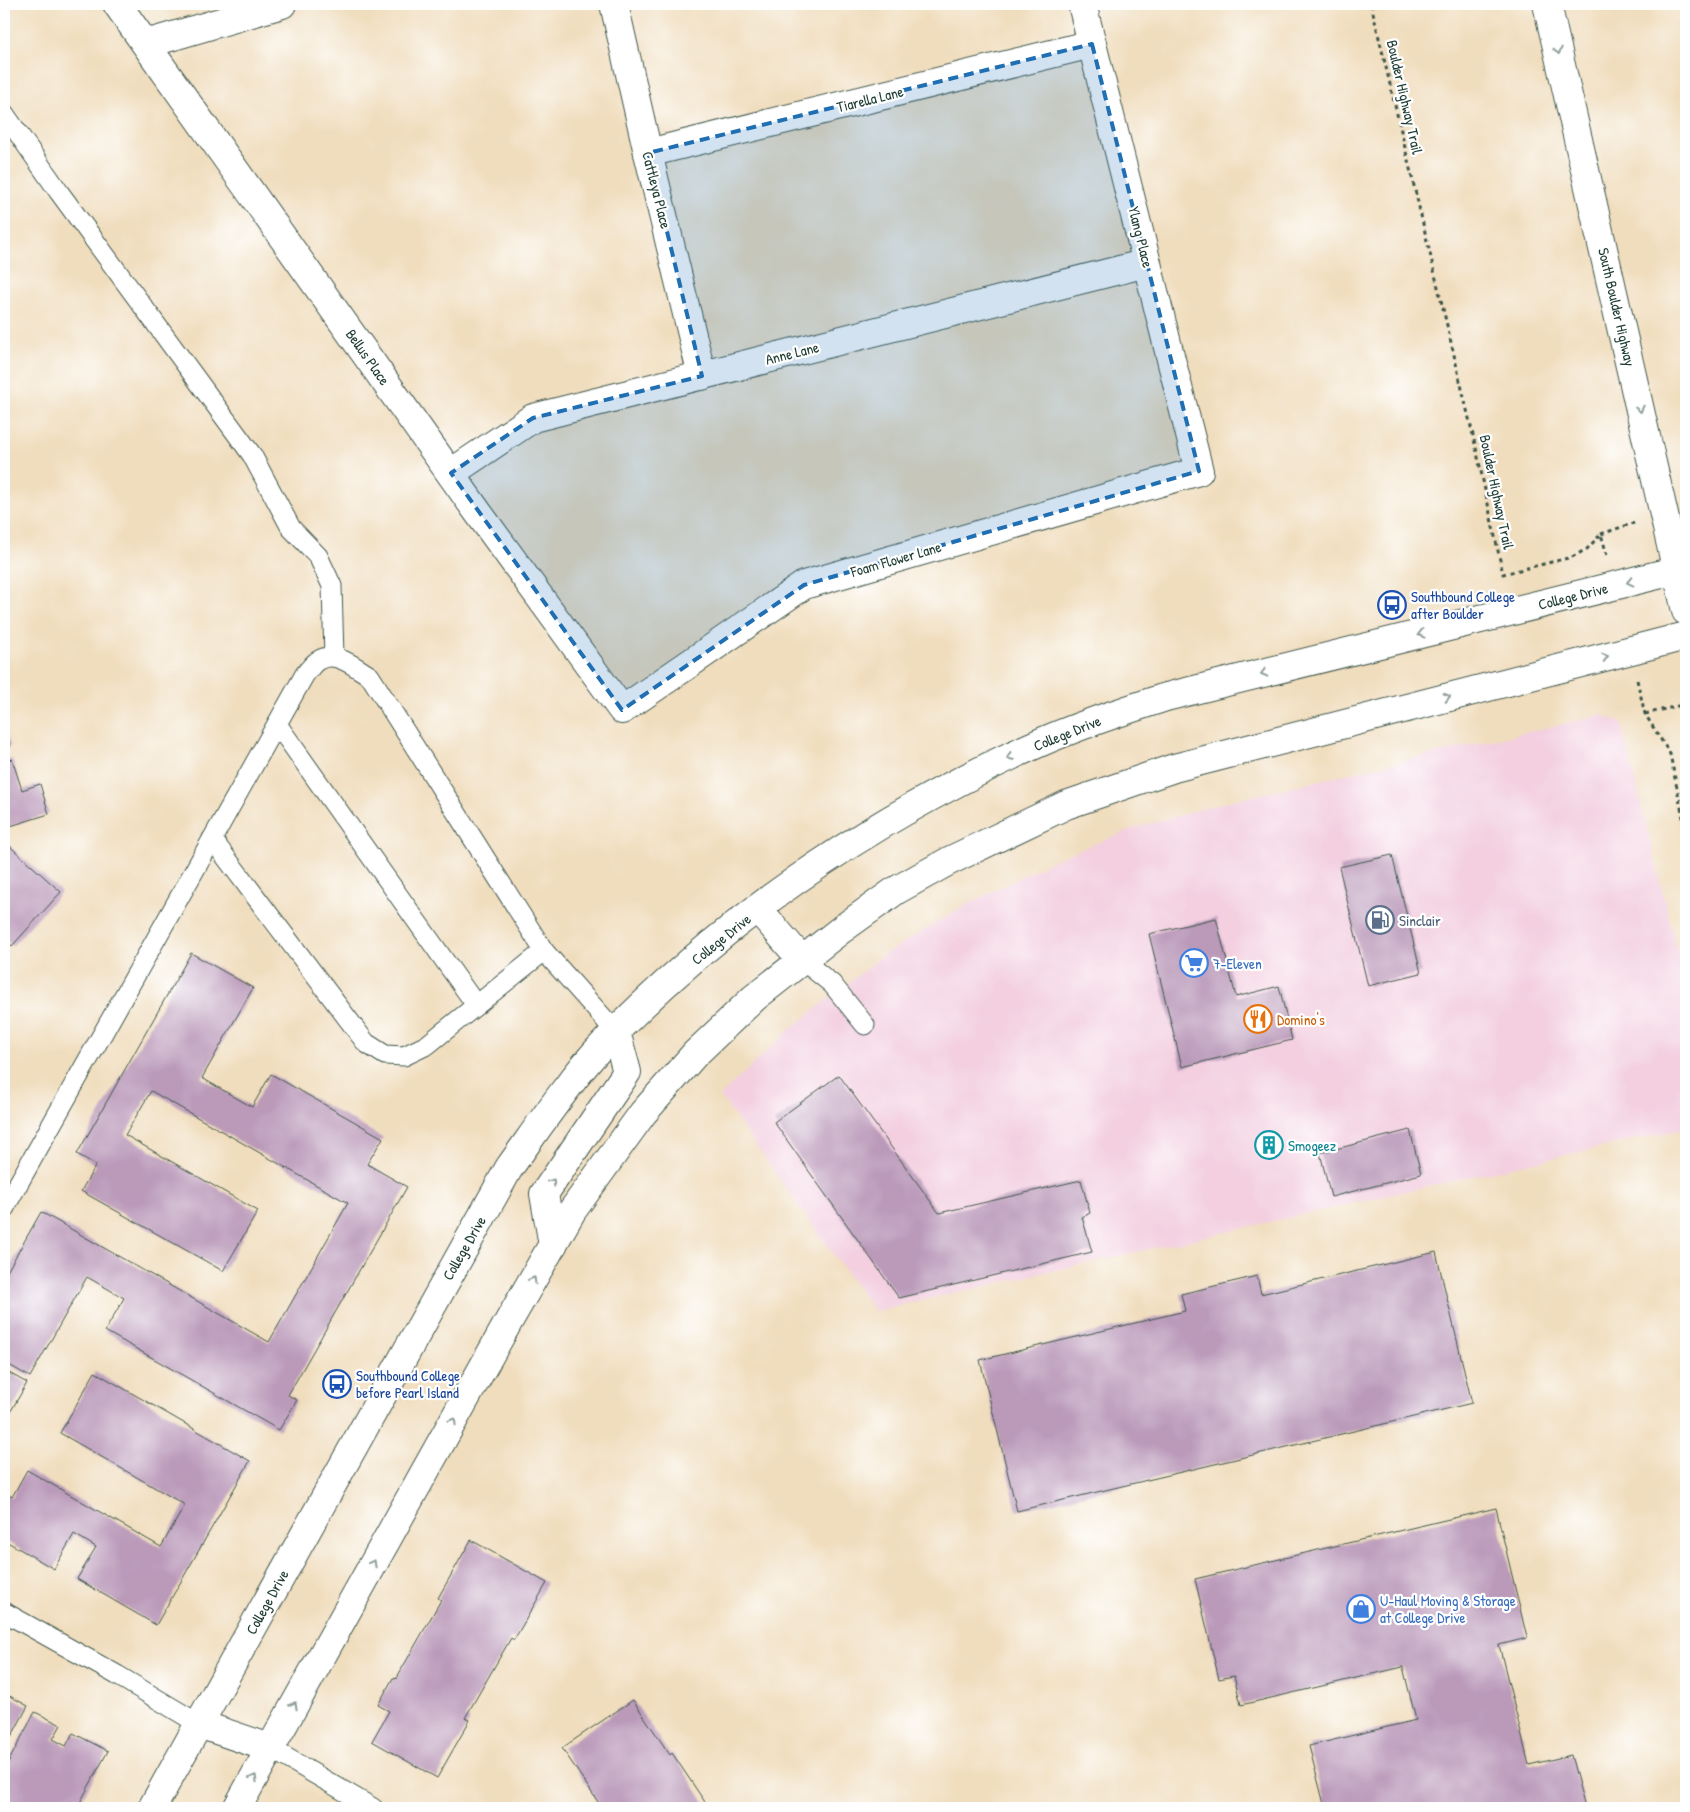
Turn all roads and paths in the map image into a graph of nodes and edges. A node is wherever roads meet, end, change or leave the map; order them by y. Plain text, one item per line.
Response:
1 (117, 4) edge
2 (282, 4) edge
3 (614, 4) edge
4 (1082, 4) edge
5 (1371, 4) edge
6 (1547, 4) edge
7 (146, 44) junction
8 (1092, 44) junction
9 (4, 113) edge
10 (648, 153) junction
11 (1147, 263) junction
12 (702, 376) junction
13 (1199, 471) joint
14 (451, 473) junction
15 (1682, 570) edge
16 (1615, 586) junction
17 (1686, 611) edge
18 (1686, 636) edge
19 (1630, 650) junction
20 (334, 657) junction
21 (1686, 704) edge
22 (622, 710) joint
23 (1645, 714) junction
24 (277, 724) junction
25 (1686, 832) edge
26 (212, 839) junction
27 (758, 909) junction
28 (544, 951) junction
29 (802, 960) junction
30 (476, 1005) junction
31 (865, 1025) dead end
32 (616, 1032) junction
33 (4, 1209) edge
34 (553, 1245) junction
35 (4, 1612) edge
36 (198, 1724) junction
37 (270, 1748) junction
38 (152, 1808) edge
39 (237, 1808) edge
40 (373, 1808) edge

1 - 7 main road, Bellus Place
2 - 7 main road
3 - 10 main road, Cattleya Place
4 - 8 main road, Ylang Place
5 - 16 path, Boulder Highway Trail
6 -> 15 main road, South Boulder Highway
7 - 14 main road, Bellus Place
8 - 10 main road, Tiarella Lane
8 - 11 main road, Ylang Place
9 - 20 lane
10 - 12 main road, Cattleya Place
11 - 12 main road, Anne Lane
11 - 13 main road, Ylang Place
12 - 14 main road, Anne Lane
13 - 22 main road, Foam Flower Lane
14 - 22 main road, Bellus Place
15 -> 16 main road, College Drive
15 - 17 main road, South Boulder Highway
16 -> 27 main road, College Drive
18 - 19 main road
19 - 23 path
29 -> 19 main road
20 - 24 lane
20 - 28 lane
21 - 23 path
23 - 25 path
24 - 26 lane
24 - 30 lane
26 - 30 lane
26 - 33 lane
27 - 29 main road
27 - 32 main road, College Drive
28 - 30 lane
28 - 32 lane
29 - 31 lane
29 - 34 main road
34 -> 32 main road
32 - 36 main road, College Drive
37 -> 34 main road
35 - 36 lane
36 - 37 main road
36 - 38 main road, College Drive
39 -> 37 main road
37 - 40 lane

